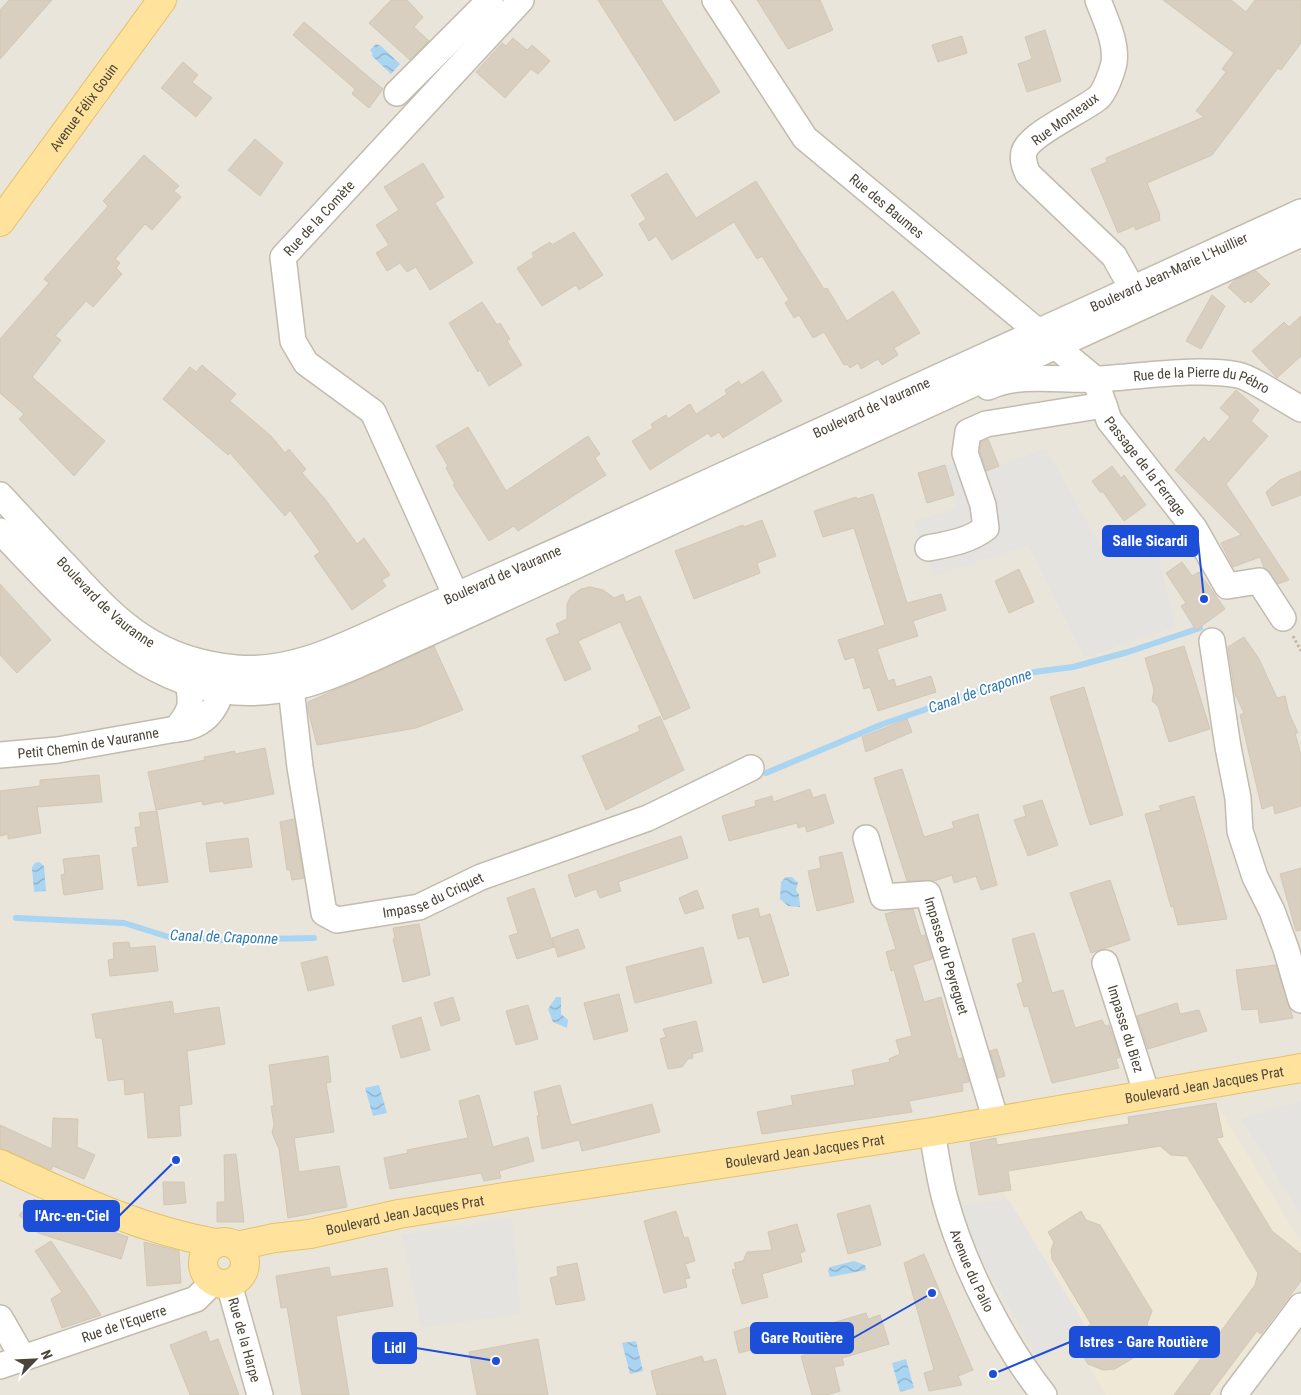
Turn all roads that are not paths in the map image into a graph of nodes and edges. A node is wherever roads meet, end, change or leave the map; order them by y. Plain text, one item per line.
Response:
1 (162, 0) edge
2 (490, 0) edge
3 (522, 0) edge
4 (715, 0) edge
5 (1098, 0) edge
6 (398, 93) dead end
7 (1301, 212) edge
8 (2, 218) edge
9 (1301, 234) edge
10 (1132, 288) junction
11 (1045, 338) junction
12 (1095, 379) junction
13 (957, 390) junction
14 (1104, 406) junction
15 (1301, 409) edge
16 (0, 495) edge
17 (0, 531) edge
18 (928, 548) dead end
19 (456, 596) junction
20 (1283, 618) dead end
21 (1212, 641) dead end
22 (189, 659) junction
23 (224, 666) junction
24 (188, 683) junction
25 (291, 688) junction
26 (222, 691) junction
27 (176, 730) junction
28 (0, 755) edge
29 (751, 768) dead end
30 (866, 838) dead end
31 (1105, 963) dead end
32 (1301, 1000) edge
33 (1301, 1068) edge
34 (1147, 1095) junction
35 (996, 1121) junction
36 (932, 1132) junction
37 (0, 1164) edge
38 (224, 1264) junction
39 (1301, 1306) edge
40 (0, 1318) edge
41 (23, 1358) junction
42 (0, 1366) edge
43 (260, 1395) edge
44 (1044, 1395) edge
45 (1234, 1395) edge

1 - 8 main road, Avenue Félix Gouin
2 - 6 street
3 - 19 street, Rue de la Comète
4 - 11 street, Rue des Baumes
5 - 10 street, Rue Monteaux
7 - 10 street, Boulevard Jean-Marie L'Huillier
9 - 11 street, Boulevard Jean-Marie L'Huillier
10 - 11 street, Boulevard Jean-Marie L'Huillier
11 - 12 street, Rue des Baumes
11 - 13 street, Boulevard de Vauranne
11 - 19 street, Boulevard de Vauranne
12 - 13 street, Boulevard de Vauranne
12 - 14 street, Passage de la Ferrage
12 - 15 street, Rue de la Pierre du Pébro
13 - 25 street, Boulevard de Vauranne
14 - 18 street
14 - 20 street, Passage de la Ferrage
16 - 22 street, Boulevard de Vauranne
17 - 24 street, Boulevard de Vauranne
19 - 23 street, Boulevard de Vauranne
21 - 32 street
22 - 23 street, Boulevard de Vauranne
22 - 24 street, Petit Chemin de Vauranne
23 - 26 street, Petit Chemin de Vauranne
24 - 26 street, Boulevard de Vauranne
24 - 27 street, Petit Chemin de Vauranne
25 - 26 street, Boulevard de Vauranne
25 - 29 street, Impasse du Criquet
26 - 27 street, Petit Chemin de Vauranne
27 - 28 street, Petit Chemin de Vauranne
30 - 35 street, Impasse du Peyreguet
31 - 34 street, Impasse du Biez
33 - 34 main road, Boulevard Jean Jacques Prat
34 - 35 main road, Boulevard Jean Jacques Prat
35 - 36 main road, Boulevard Jean Jacques Prat
36 - 38 main road, Boulevard Jean Jacques Prat
36 - 44 street, Avenue du Palio
37 - 38 main road, Boulevard Jean Jacques Prat
38 - 41 street, Rue de l'Equerre
38 - 43 street, Rue de la Harpe
39 - 45 street
40 - 41 street
41 - 42 street, Rue de l'Equerre

